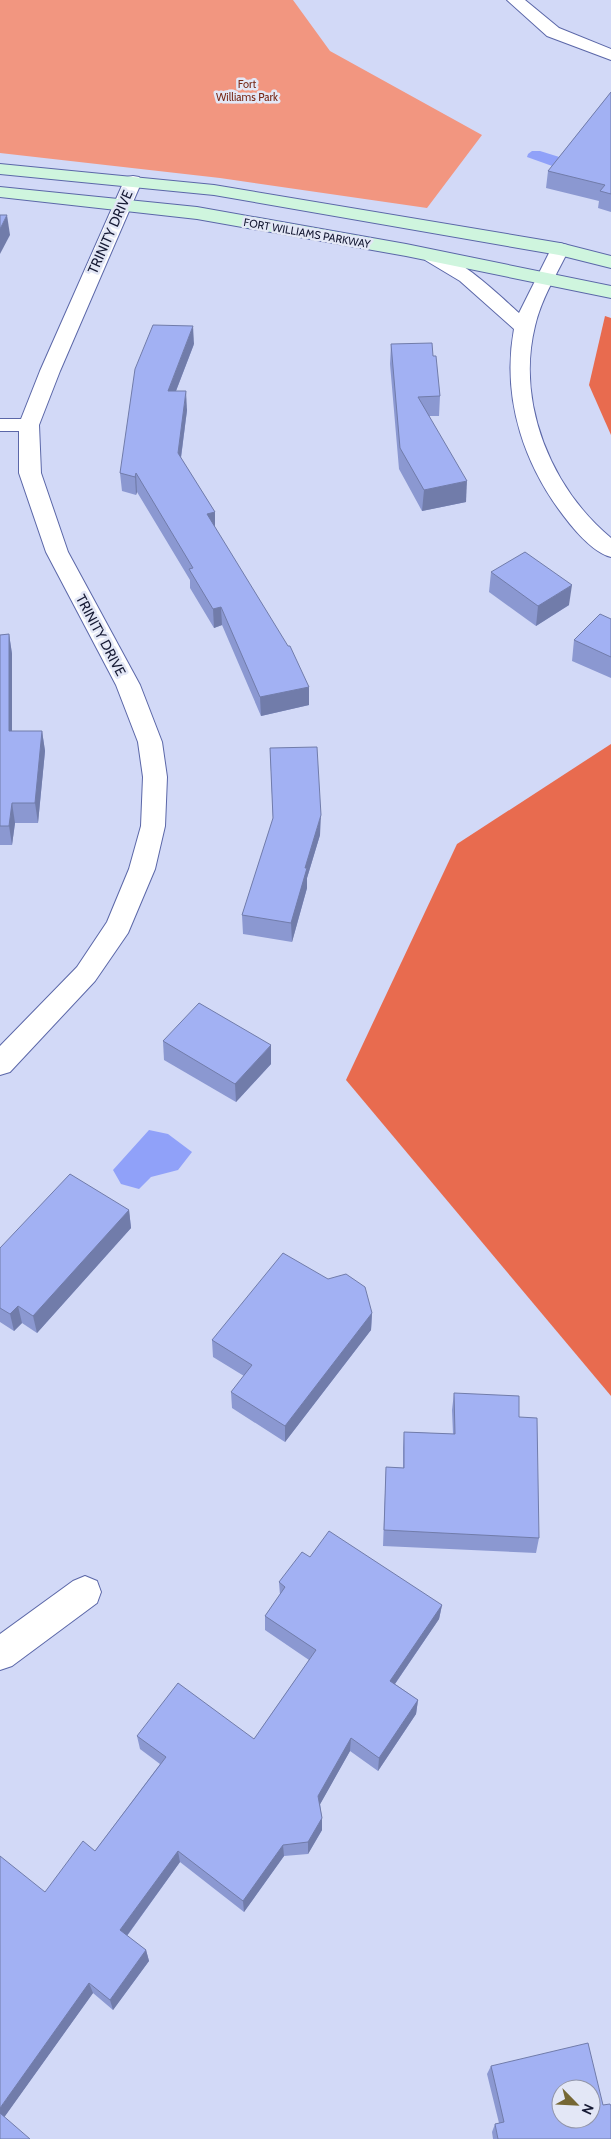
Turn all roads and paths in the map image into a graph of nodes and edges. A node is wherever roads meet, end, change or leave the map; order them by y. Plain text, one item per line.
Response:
1 (515, 0) edge
2 (611, 54) edge
3 (0, 169) edge
4 (133, 182) junction
5 (0, 192) edge
6 (123, 204) junction
7 (560, 249) junction
8 (432, 256) junction
9 (611, 262) edge
10 (545, 279) junction
11 (611, 292) edge
12 (524, 328) junction
13 (0, 425) edge
14 (29, 425) junction
15 (611, 550) edge
16 (0, 1064) edge
17 (85, 1592) dead end
18 (0, 1654) edge

1 - 2 street
3 - 4 street, FORT WILLIAMS PARKWAY
4 - 6 street, TRINITY DRIVE
4 - 7 street, FORT WILLIAMS PARKWAY
5 - 6 street, FORT WILLIAMS PARKWAY
6 - 8 street, FORT WILLIAMS PARKWAY
6 - 14 street, TRINITY DRIVE
7 - 9 street, FORT WILLIAMS PARKWAY
7 - 10 street
8 - 10 street, FORT WILLIAMS PARKWAY
8 - 12 street
10 - 11 street, FORT WILLIAMS PARKWAY
10 - 12 street
12 - 15 street
13 - 14 street
14 - 16 street, TRINITY DRIVE
17 - 18 street

